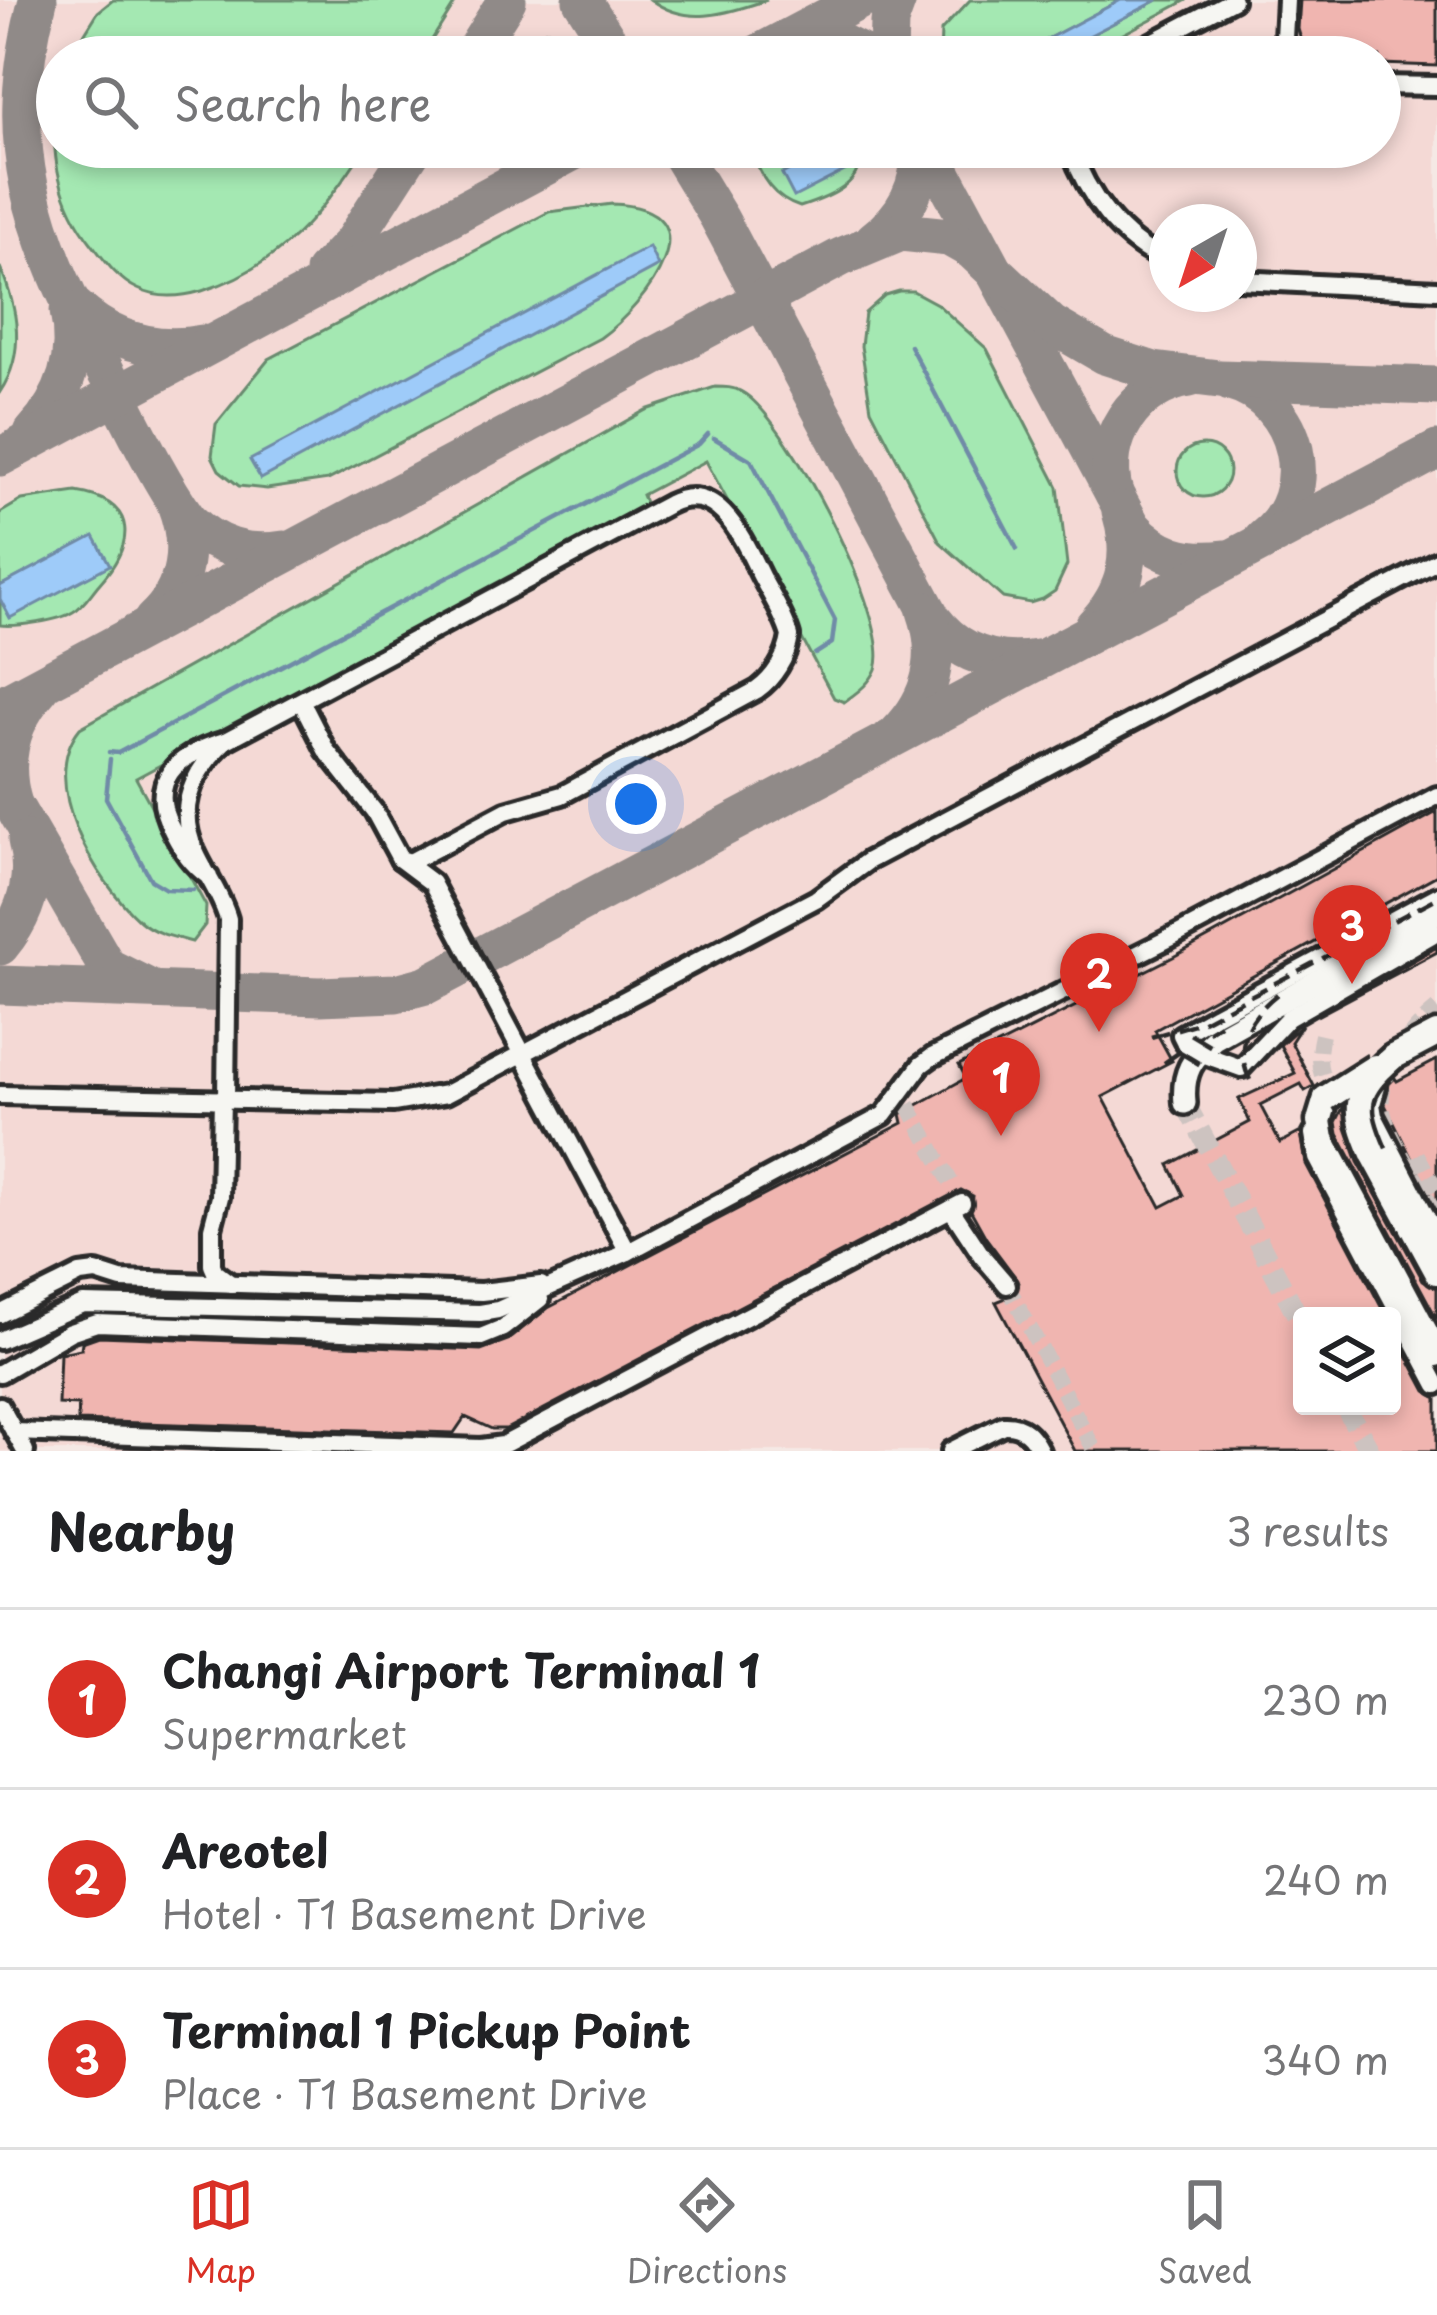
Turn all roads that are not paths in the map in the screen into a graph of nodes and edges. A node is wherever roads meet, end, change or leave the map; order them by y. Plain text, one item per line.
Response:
1 (1233, 0) edge
2 (1286, 0) edge
3 (1164, 36) edge
4 (1284, 36) edge
5 (1401, 85) edge
6 (1437, 86) edge
7 (1080, 168) edge
8 (1149, 251) edge
9 (1257, 281) edge
10 (1437, 290) edge
11 (1437, 561) edge
12 (301, 701) junction
13 (225, 741) junction
14 (1437, 796) edge
15 (400, 859) junction
16 (209, 877) junction
17 (1437, 896) edge
18 (1437, 913) edge
19 (1437, 932) edge
20 (1437, 1034) edge
21 (524, 1054) junction
22 (1393, 1057) junction
23 (912, 1079) junction
24 (0, 1095) edge
25 (224, 1098) junction
26 (1185, 1103) dead end
27 (908, 1105) tunnel mouth
28 (1437, 1237) edge
29 (628, 1252) junction
30 (1437, 1272) edge
31 (560, 1283) junction
32 (231, 1284) junction
33 (1007, 1285) tunnel mouth
34 (0, 1314) edge
35 (0, 1340) edge
36 (1437, 1354) edge
37 (0, 1373) edge
38 (1437, 1385) edge
39 (5, 1420) edge
40 (25, 1451) edge
41 (951, 1451) edge
42 (1040, 1451) edge

1 - 3 lane
2 - 4 lane
5 - 6 lane
7 - 8 lane
9 - 10 lane
11 - 21 lane
12 - 13 lane
12 - 15 lane
12 - 15 lane
13 - 16 lane
13 - 16 lane
14 - 23 lane
15 - 21 lane
16 - 25 lane
17 - 19 lane, bridge
18 - 26 main road
20 - 22 highway
21 - 25 lane
21 - 29 lane
22 - 30 highway, bridge
22 - 36 highway, bridge
23 - 27 lane
23 - 29 lane
24 - 25 lane
25 - 32 lane
28 - 38 lane
29 - 31 lane
31 - 32 lane
31 - 35 lane
31 - 37 lane
32 - 34 lane
33 - 39 lane
39 - 40 lane
41 - 42 lane

